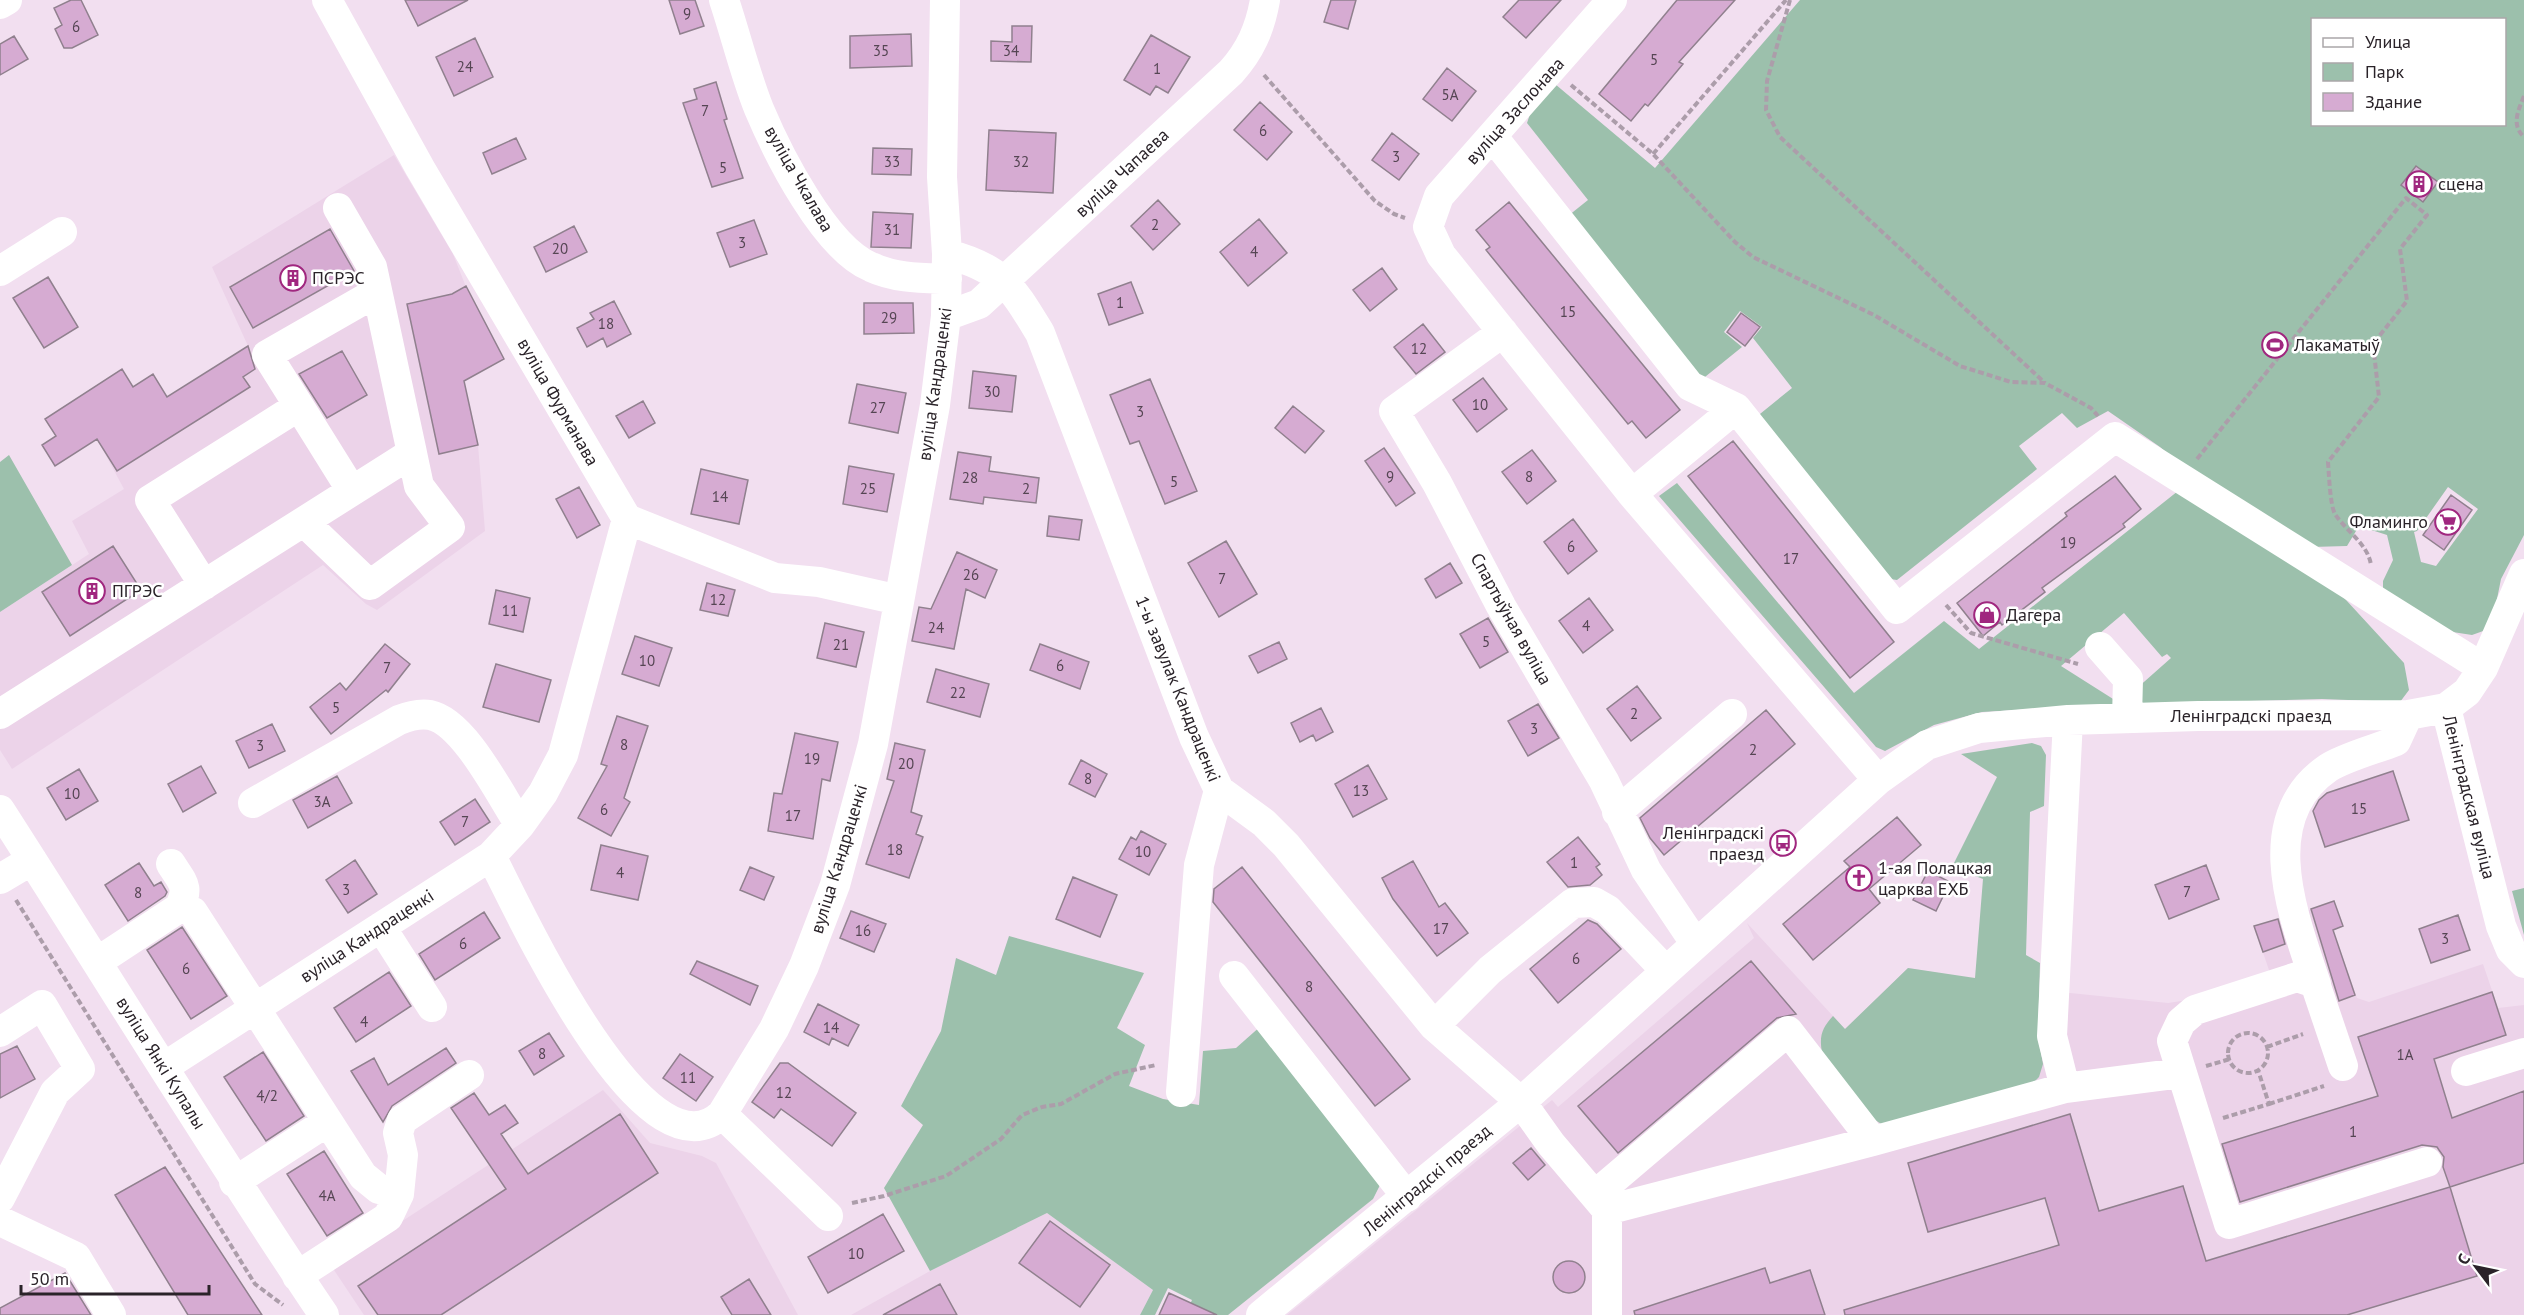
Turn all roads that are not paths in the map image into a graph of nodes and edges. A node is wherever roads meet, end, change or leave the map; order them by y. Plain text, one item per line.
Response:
1 (7, 0) edge
2 (327, 0) edge
3 (724, 0) edge
4 (945, 0) edge
5 (1265, 0) edge
6 (1612, 0) edge
7 (0, 4) edge
8 (1493, 137) junction
9 (338, 208) dead end
10 (62, 232) dead end
11 (947, 267) junction
12 (0, 271) edge
13 (1005, 281) junction
14 (377, 292) junction
15 (946, 316) junction
16 (1503, 332) junction
17 (299, 406) junction
18 (1736, 408) junction
19 (412, 453) junction
20 (352, 491) junction
21 (1632, 494) junction
22 (627, 519) junction
23 (304, 522) junction
24 (2524, 574) edge
25 (204, 585) junction
26 (899, 600) junction
27 (2091, 657) road end
28 (2483, 668) junction
29 (2446, 708) junction
30 (0, 714) edge
31 (1732, 714) dead end
32 (2408, 716) junction
33 (2127, 718) junction
34 (2068, 720) junction
35 (1878, 780) junction
36 (1219, 790) junction
37 (253, 803) dead end
38 (0, 810) edge
39 (1617, 812) junction
40 (520, 825) junction
41 (491, 856) junction
42 (32, 860) junction
43 (171, 864) dead end
44 (1, 878) edge
45 (193, 912) dead end
46 (381, 927) junction
47 (1695, 943) junction
48 (97, 962) junction
49 (2524, 963) edge
50 (1665, 970) junction
51 (1234, 976) dead end
52 (2316, 984) junction
53 (432, 1007) dead end
54 (255, 1008) junction
55 (1434, 1026) junction
56 (0, 1032) edge
57 (2524, 1053) edge
58 (164, 1066) junction
59 (2190, 1070) junction
60 (2332, 1071) road end
61 (2466, 1071) dead end
62 (469, 1075) dead end
63 (2065, 1088) junction
64 (1181, 1092) dead end
65 (1521, 1102) junction
66 (722, 1114) junction
67 (327, 1122) junction
68 (1873, 1142) junction
69 (2427, 1162) dead end
70 (234, 1182) junction
71 (399, 1194) junction
72 (1407, 1197) junction
73 (0, 1198) edge
74 (1601, 1202) junction
75 (825, 1213) road end
76 (0, 1221) edge
77 (297, 1276) junction
78 (111, 1315) edge
79 (324, 1315) edge
80 (1261, 1315) edge
81 (1607, 1315) edge

1 - 7 street
2 - 22 street, вуліца Фурманава
3 - 11 street, вуліца Чкалава
4 - 11 street, вуліца Кандраценкі
5 - 13 street, вуліца Чапаева
6 - 8 street, вуліца Заслонава
8 - 16 street, вуліца Заслонава
8 - 18 street
9 - 14 street
10 - 12 street
11 - 13 street, 1-ы завулак Кандраценкі
11 - 15 street, вуліца Кандраценкі
13 - 15 street, вуліца Чапаева
13 - 36 street, 1-ы завулак Кандраценкі
14 - 17 street
14 - 19 street
15 - 26 street, вуліца Кандраценкі
16 - 21 street
16 - 39 street, Спартыўная вуліца
17 - 20 street
17 - 25 street
18 - 21 street
18 - 28 street
19 - 20 street
19 - 23 street
20 - 23 street
21 - 35 street
22 - 26 street
22 - 40 street
23 - 25 street
24 - 28 street, Ленінградская вуліца
25 - 30 street
26 - 66 street, вуліца Кандраценкі
27 - 33 street
28 - 29 street, Ленінградская вуліца
29 - 32 street, Ленінградскі праезд
29 - 49 street, Ленінградская вуліца
31 - 39 street
32 - 33 street, Ленінградскі праезд
32 - 52 street
33 - 34 street, Ленінградскі праезд
34 - 35 street, Ленінградскі праезд
34 - 63 street
35 - 47 street, Ленінградскі праезд
36 - 55 street, 1-ы завулак Кандраценкі
36 - 64 street
37 - 40 street
38 - 42 street, вуліца Янкі Купалы
39 - 47 street, Спартыўная вуліца
40 - 41 street
41 - 46 street, вуліца Кандраценкі
41 - 66 street
42 - 44 street
42 - 48 street, вуліца Янкі Купалы
43 - 48 street
45 - 54 street
46 - 53 street
46 - 54 street, вуліца Кандраценкі
47 - 50 street, Ленінградскі праезд
48 - 58 street, вуліца Янкі Купалы
50 - 55 street
50 - 65 street, Ленінградскі праезд
51 - 72 street
52 - 59 street
52 - 60 street
54 - 58 street, вуліца Кандраценкі
54 - 67 street
55 - 65 street, 1-ы завулак Кандраценкі
56 - 73 street
57 - 61 street
58 - 70 street, вуліца Янкі Купалы
59 - 63 street
59 - 69 street
62 - 71 street
63 - 68 street
65 - 72 street, Ленінградскі праезд
65 - 74 street, 1-ы завулак Кандраценкі
66 - 75 street
67 - 70 street
67 - 71 street
68 - 74 street
68 - 74 street
70 - 77 street, вуліца Янкі Купалы
71 - 77 street
72 - 80 street, Ленінградскі праезд
74 - 81 street
76 - 78 street
77 - 79 street, вуліца Янкі Купалы

